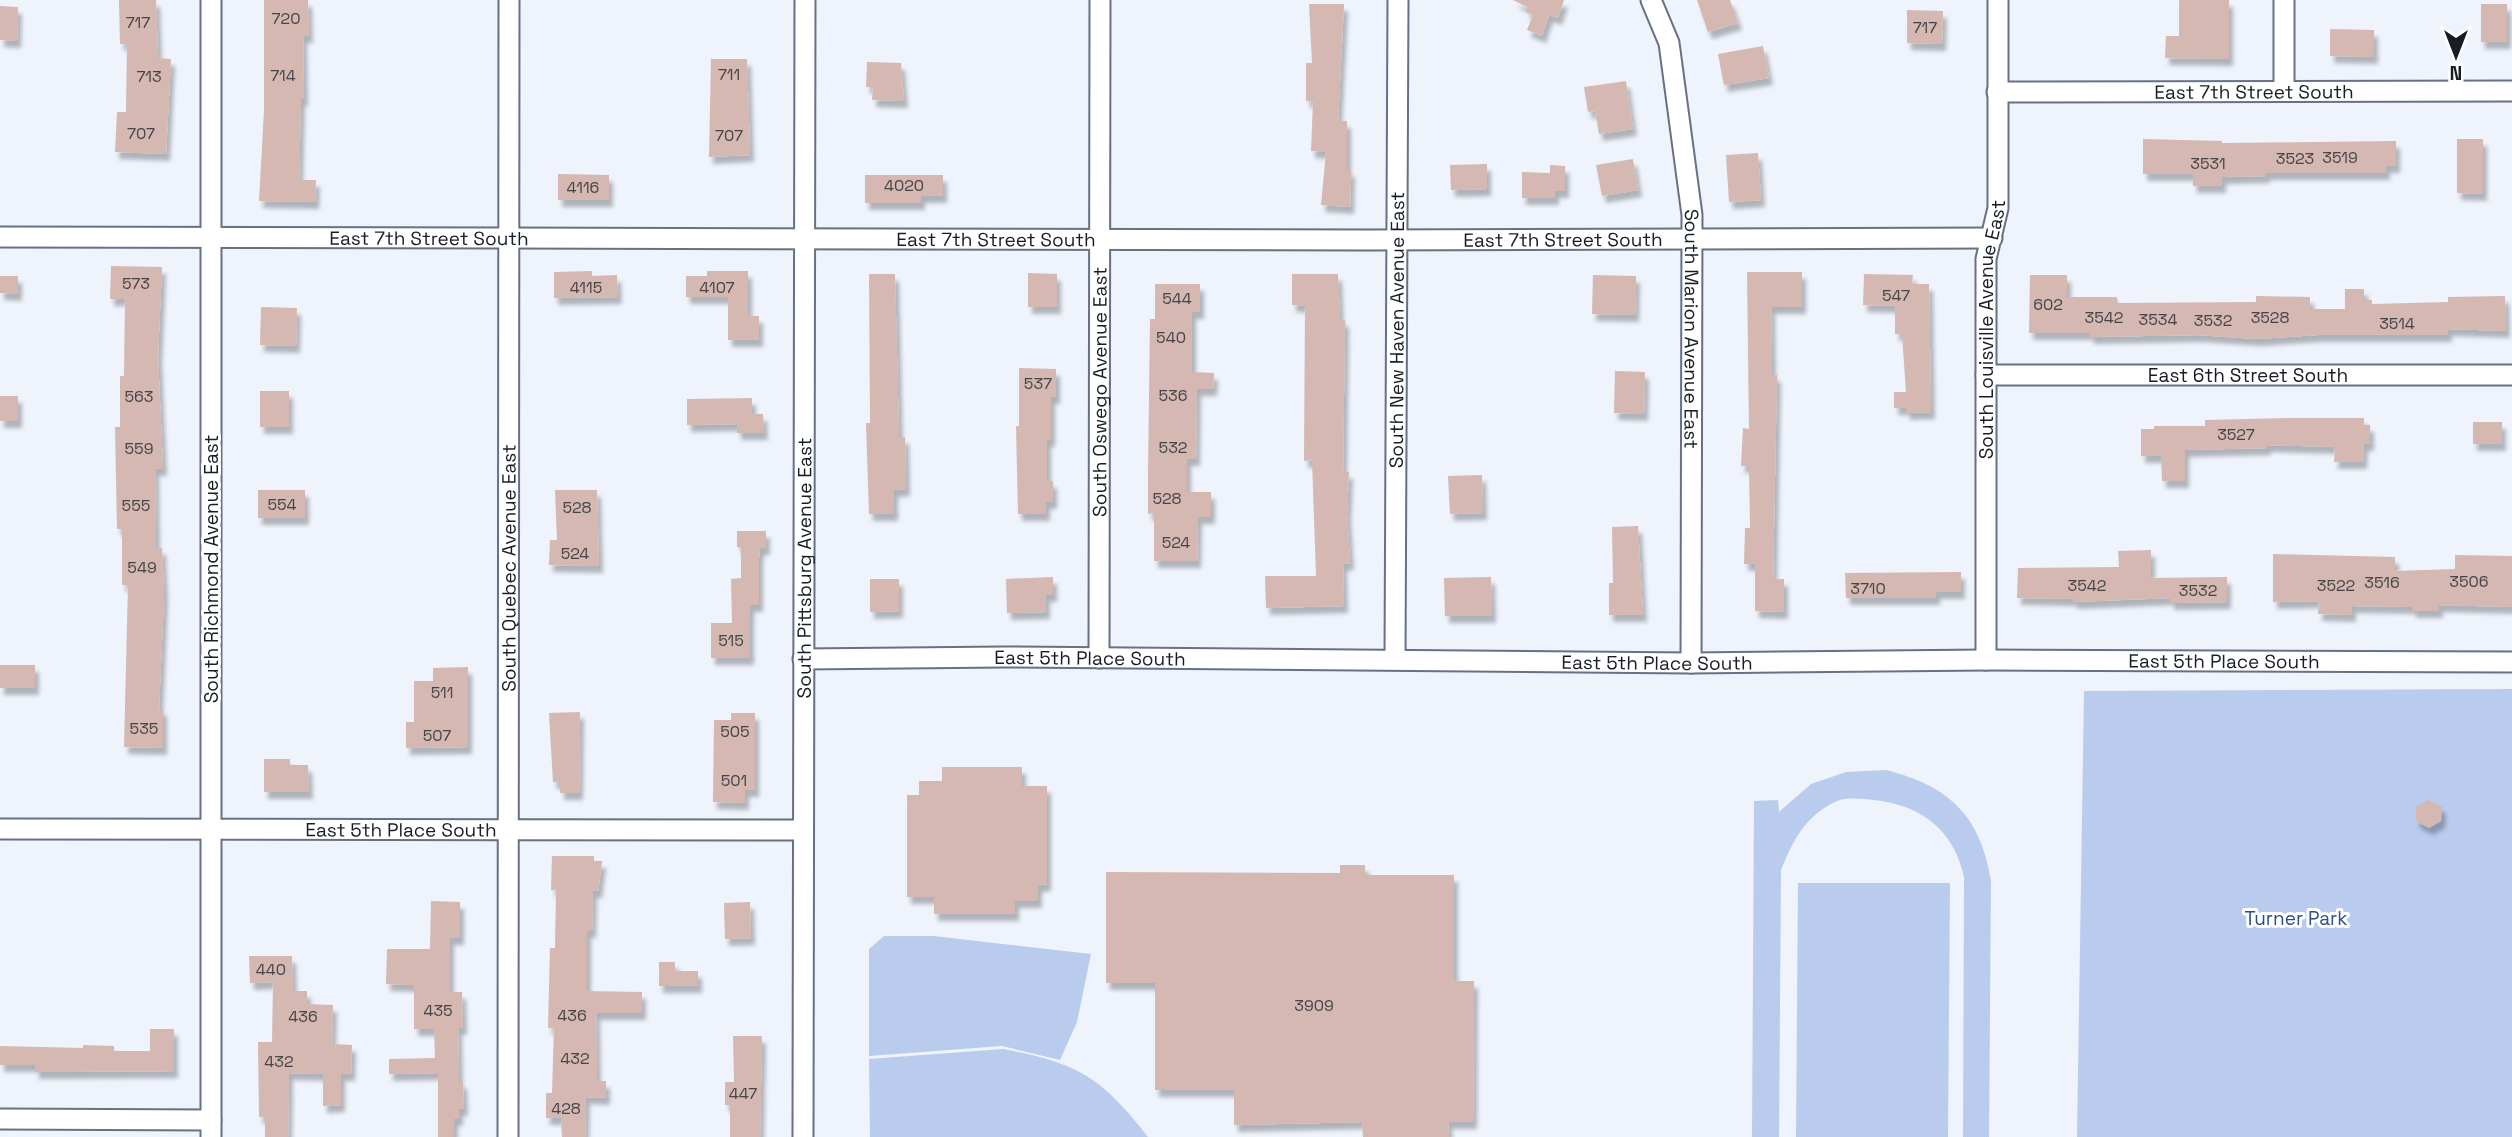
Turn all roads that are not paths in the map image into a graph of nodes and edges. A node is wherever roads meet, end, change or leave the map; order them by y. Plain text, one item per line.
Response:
1 (211, 0) edge
2 (509, 0) edge
3 (805, 0) edge
4 (1100, 0) edge
5 (1398, 0) edge
6 (1651, 0) edge
7 (1998, 0) edge
8 (2284, 0) edge
9 (2284, 90) junction
10 (2512, 91) edge
11 (1997, 92) junction
12 (0, 237) edge
13 (211, 237) junction
14 (508, 237) junction
15 (1992, 238) junction
16 (804, 239) junction
17 (1099, 239) junction
18 (1693, 239) junction
19 (1396, 240) junction
20 (1986, 375) junction
21 (2512, 375) edge
22 (1099, 658) junction
23 (803, 659) junction
24 (1395, 659) junction
25 (1986, 660) junction
26 (2512, 662) edge
27 (1691, 663) junction
28 (0, 829) edge
29 (211, 829) junction
30 (509, 830) junction
31 (803, 830) junction
32 (0, 1119) edge
33 (211, 1128) edge
34 (509, 1137) edge
35 (803, 1137) edge

1 - 13 street, South Richmond Avenue East
2 - 14 street, South Quebec Avenue East
3 - 16 street, South Pittsburg Avenue East
4 - 17 street, South Oswego Avenue East
5 - 19 street, South New Haven Avenue East
6 - 18 street, South Marion Avenue East
7 - 11 street, South Louisville Avenue East
8 - 9 street
9 - 10 street, East 7th Street South
9 - 11 street, East 7th Street South
11 - 15 street, South Louisville Avenue East
12 - 13 street, East 7th Street South
13 - 14 street, East 7th Street South
13 - 29 street, South Richmond Avenue East
14 - 16 street, East 7th Street South
14 - 30 street, South Quebec Avenue East
15 - 18 street, East 7th Street South
15 - 20 street, South Louisville Avenue East
16 - 17 street, East 7th Street South
16 - 23 street, South Pittsburg Avenue East
17 - 19 street, East 7th Street South
17 - 22 street, South Oswego Avenue East
18 - 19 street, East 7th Street South
18 - 27 street, South Marion Avenue East
19 - 24 street, South New Haven Avenue East
20 - 21 street, East 6th Street South
20 - 25 street, South Louisville Avenue East
22 - 23 street, East 5th Place South
22 - 24 street, East 5th Place South
23 - 31 street, South Pittsburg Avenue East
24 - 27 street, East 5th Place South
25 - 26 street, East 5th Place South
25 - 27 street, East 5th Place South
28 - 29 street, East 5th Place South
29 - 30 street, East 5th Place South
29 - 33 street, South Richmond Avenue East
30 - 31 street, East 5th Place South
30 - 34 street, South Quebec Avenue East
31 - 35 street, South Pittsburg Avenue East
32 - 33 street

